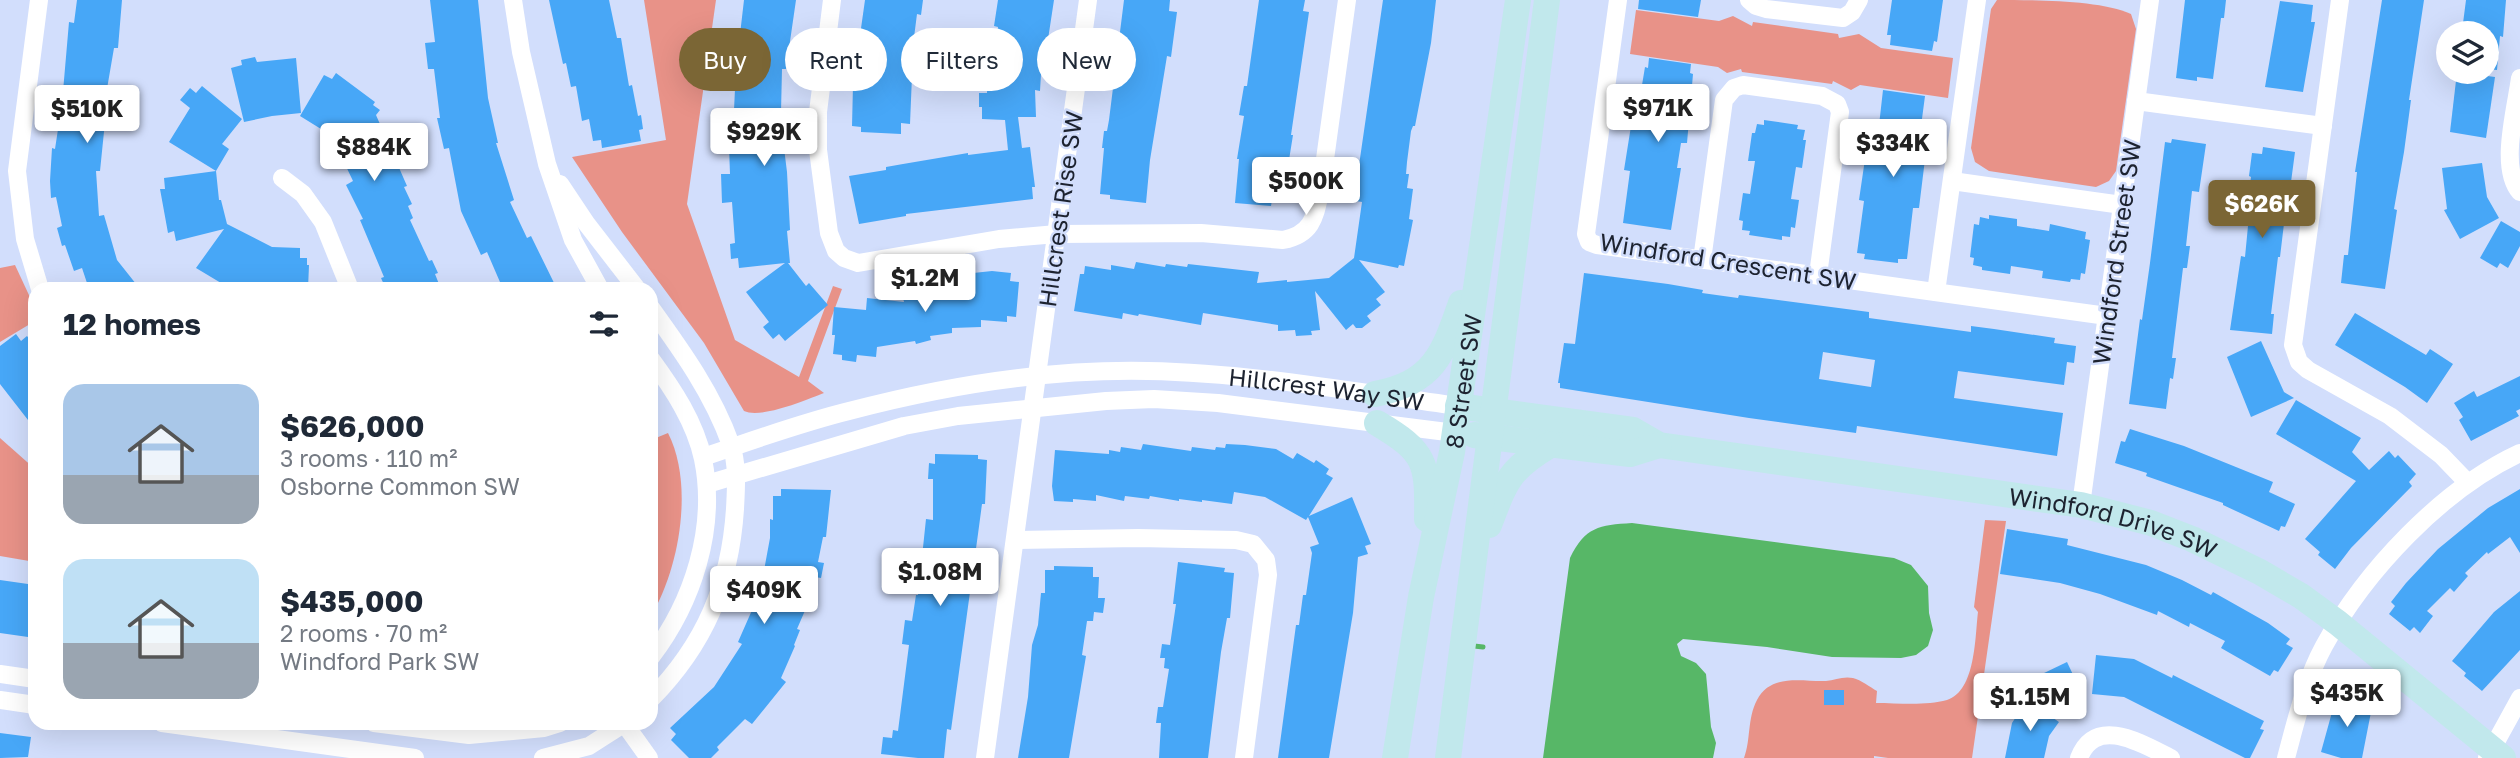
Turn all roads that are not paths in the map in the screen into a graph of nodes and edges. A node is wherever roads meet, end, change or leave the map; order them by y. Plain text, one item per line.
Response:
1 (38, 0) edge
2 (513, 0) edge
3 (832, 0) edge
4 (1088, 0) edge
5 (1347, 0) edge
6 (1518, 0) edge
7 (1547, 0) edge
8 (1618, 0) edge
9 (1749, 0) edge
10 (1860, 0) edge
11 (1977, 0) edge
12 (2150, 0) edge
13 (2340, 0) edge
14 (2520, 78) edge
15 (2136, 101) junction
16 (2323, 126) junction
17 (547, 164) junction
18 (282, 178) dead end
19 (1952, 181) junction
20 (2520, 192) edge
21 (2122, 205) junction
22 (1057, 234) junction
23 (1480, 253) junction
24 (1702, 260) junction
25 (1818, 275) junction
26 (38, 282) edge
27 (347, 282) edge
28 (596, 282) edge
29 (632, 282) edge
30 (1936, 292) junction
31 (2107, 316) junction
32 (658, 317) edge
33 (658, 369) edge
34 (1036, 377) junction
35 (1375, 394) junction
36 (1458, 406) junction
37 (1032, 408) junction
38 (1494, 411) junction
39 (1377, 423) junction
40 (1455, 433) junction
41 (1491, 437) junction
42 (1550, 445) junction
43 (1659, 445) junction
44 (732, 447) junction
45 (2520, 453) edge
46 (702, 457) junction
47 (737, 475) junction
48 (2467, 482) junction
49 (707, 484) junction
50 (2081, 505) junction
51 (1016, 540) junction
52 (1469, 583) junction
53 (1421, 597) junction
54 (2339, 623) junction
55 (658, 647) edge
56 (0, 674) edge
57 (28, 678) edge
58 (658, 691) edge
59 (2520, 698) edge
60 (0, 700) edge
61 (28, 704) edge
62 (213, 730) edge
63 (429, 730) edge
64 (523, 730) edge
65 (614, 730) edge
66 (630, 730) edge
67 (2493, 755) edge
68 (415, 758) edge
69 (543, 758) edge
70 (649, 758) edge
71 (985, 758) edge
72 (1244, 758) edge
73 (1395, 758) edge
74 (1448, 758) edge
75 (2079, 758) edge
76 (2171, 758) edge
77 (2286, 758) edge

1 - 26 street
2 - 17 street
3 - 22 street
4 - 22 street, Hillcrest Rise SW
5 - 22 street
6 - 23 main road, 8 Street SW
7 - 38 main road, 8 Street SW
8 - 24 street, Windford Crescent SW
9 - 10 street
11 - 19 street
12 - 15 street, Windford Street SW
13 - 16 street
14 - 20 street
15 - 16 street
15 - 21 street, Windford Street SW
16 - 48 street
17 - 28 street
17 - 29 street
18 - 27 street
19 - 21 street
19 - 30 street
21 - 31 street, Windford Street SW
22 - 34 street, Hillcrest Rise SW
23 - 35 main road
23 - 36 main road, 8 Street SW
24 - 25 street, Windford Crescent SW
24 - 25 street
25 - 30 street, Windford Crescent SW
30 - 31 street, Windford Crescent SW
31 - 50 street, Windford Street SW
32 - 44 street
33 - 46 street
34 - 35 street, Hillcrest Way SW
34 - 37 street, Hillcrest Rise SW
34 - 44 street, Hillcrest Way SW
35 - 36 street, Hillcrest Way SW
36 - 38 main road, Hillcrest Way SW
36 - 40 main road, 8 Street SW
37 - 39 street, Hillcrest Way SW
37 - 47 street, Hillcrest Way SW
37 - 51 street, Hillcrest Rise SW
38 - 41 main road, 8 Street SW
38 - 43 main road, Hillcrest Way SW
39 - 40 street, Hillcrest Way SW
39 - 53 main road
40 - 41 main road, Hillcrest Way SW
40 - 53 main road, 8 Street SW
41 - 42 main road, Hillcrest Way SW
41 - 52 main road, 8 Street SW
42 - 43 main road, Hillcrest Way SW
42 - 52 main road
43 - 50 main road, Windford Drive SW
44 - 46 street, Hillcrest Way SW
44 - 47 street
45 - 48 street
46 - 49 street
47 - 49 street, Hillcrest Way SW
47 - 58 street
48 - 54 street
49 - 55 street
50 - 54 main road, Windford Drive SW
51 - 71 street, Hillcrest Rise SW
51 - 72 street
52 - 74 main road, 8 Street SW
53 - 73 main road, 8 Street SW
54 - 67 main road, Windford Drive SW
54 - 77 street
56 - 57 street
59 - 67 street
60 - 61 street
62 - 68 street
63 - 64 street
65 - 69 street
66 - 70 street
75 - 76 street

